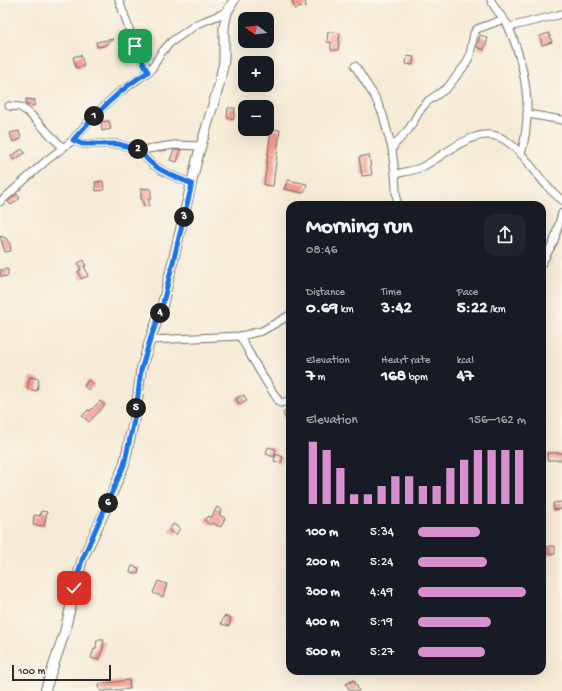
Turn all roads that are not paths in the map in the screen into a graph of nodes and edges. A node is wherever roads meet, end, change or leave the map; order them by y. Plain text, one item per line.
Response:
1 (119, 0) edge
2 (234, 0) edge
3 (491, 0) edge
4 (227, 12) junction
5 (562, 14) edge
6 (504, 19) junction
7 (509, 27) junction
8 (355, 66) dead end
9 (148, 72) junction
10 (9, 106) dead end
11 (528, 114) junction
12 (562, 120) edge
13 (73, 140) junction
14 (201, 146) junction
15 (63, 148) junction
16 (392, 149) junction
17 (141, 150) junction
18 (521, 154) junction
19 (395, 174) junction
20 (192, 184) junction
21 (562, 200) edge
22 (397, 201) edge
23 (0, 202) edge
24 (562, 213) edge
25 (546, 256) edge
26 (286, 317) edge
27 (240, 336) junction
28 (150, 340) junction
29 (286, 402) edge
30 (45, 691) edge

1 - 9 street
2 - 4 street
3 - 6 street
4 - 9 street
4 - 14 street
5 - 7 street
6 - 7 street
6 - 16 street
7 - 11 street
8 - 16 street
9 - 13 street
10 - 15 street
11 - 12 street
11 - 18 street
13 - 15 street
13 - 17 street
14 - 17 street
14 - 20 street
15 - 23 street
16 - 19 street
17 - 20 street
18 - 19 street
18 - 21 street
19 - 22 street
20 - 28 street
24 - 25 street
26 - 27 street
27 - 28 street
27 - 29 street
28 - 30 street

